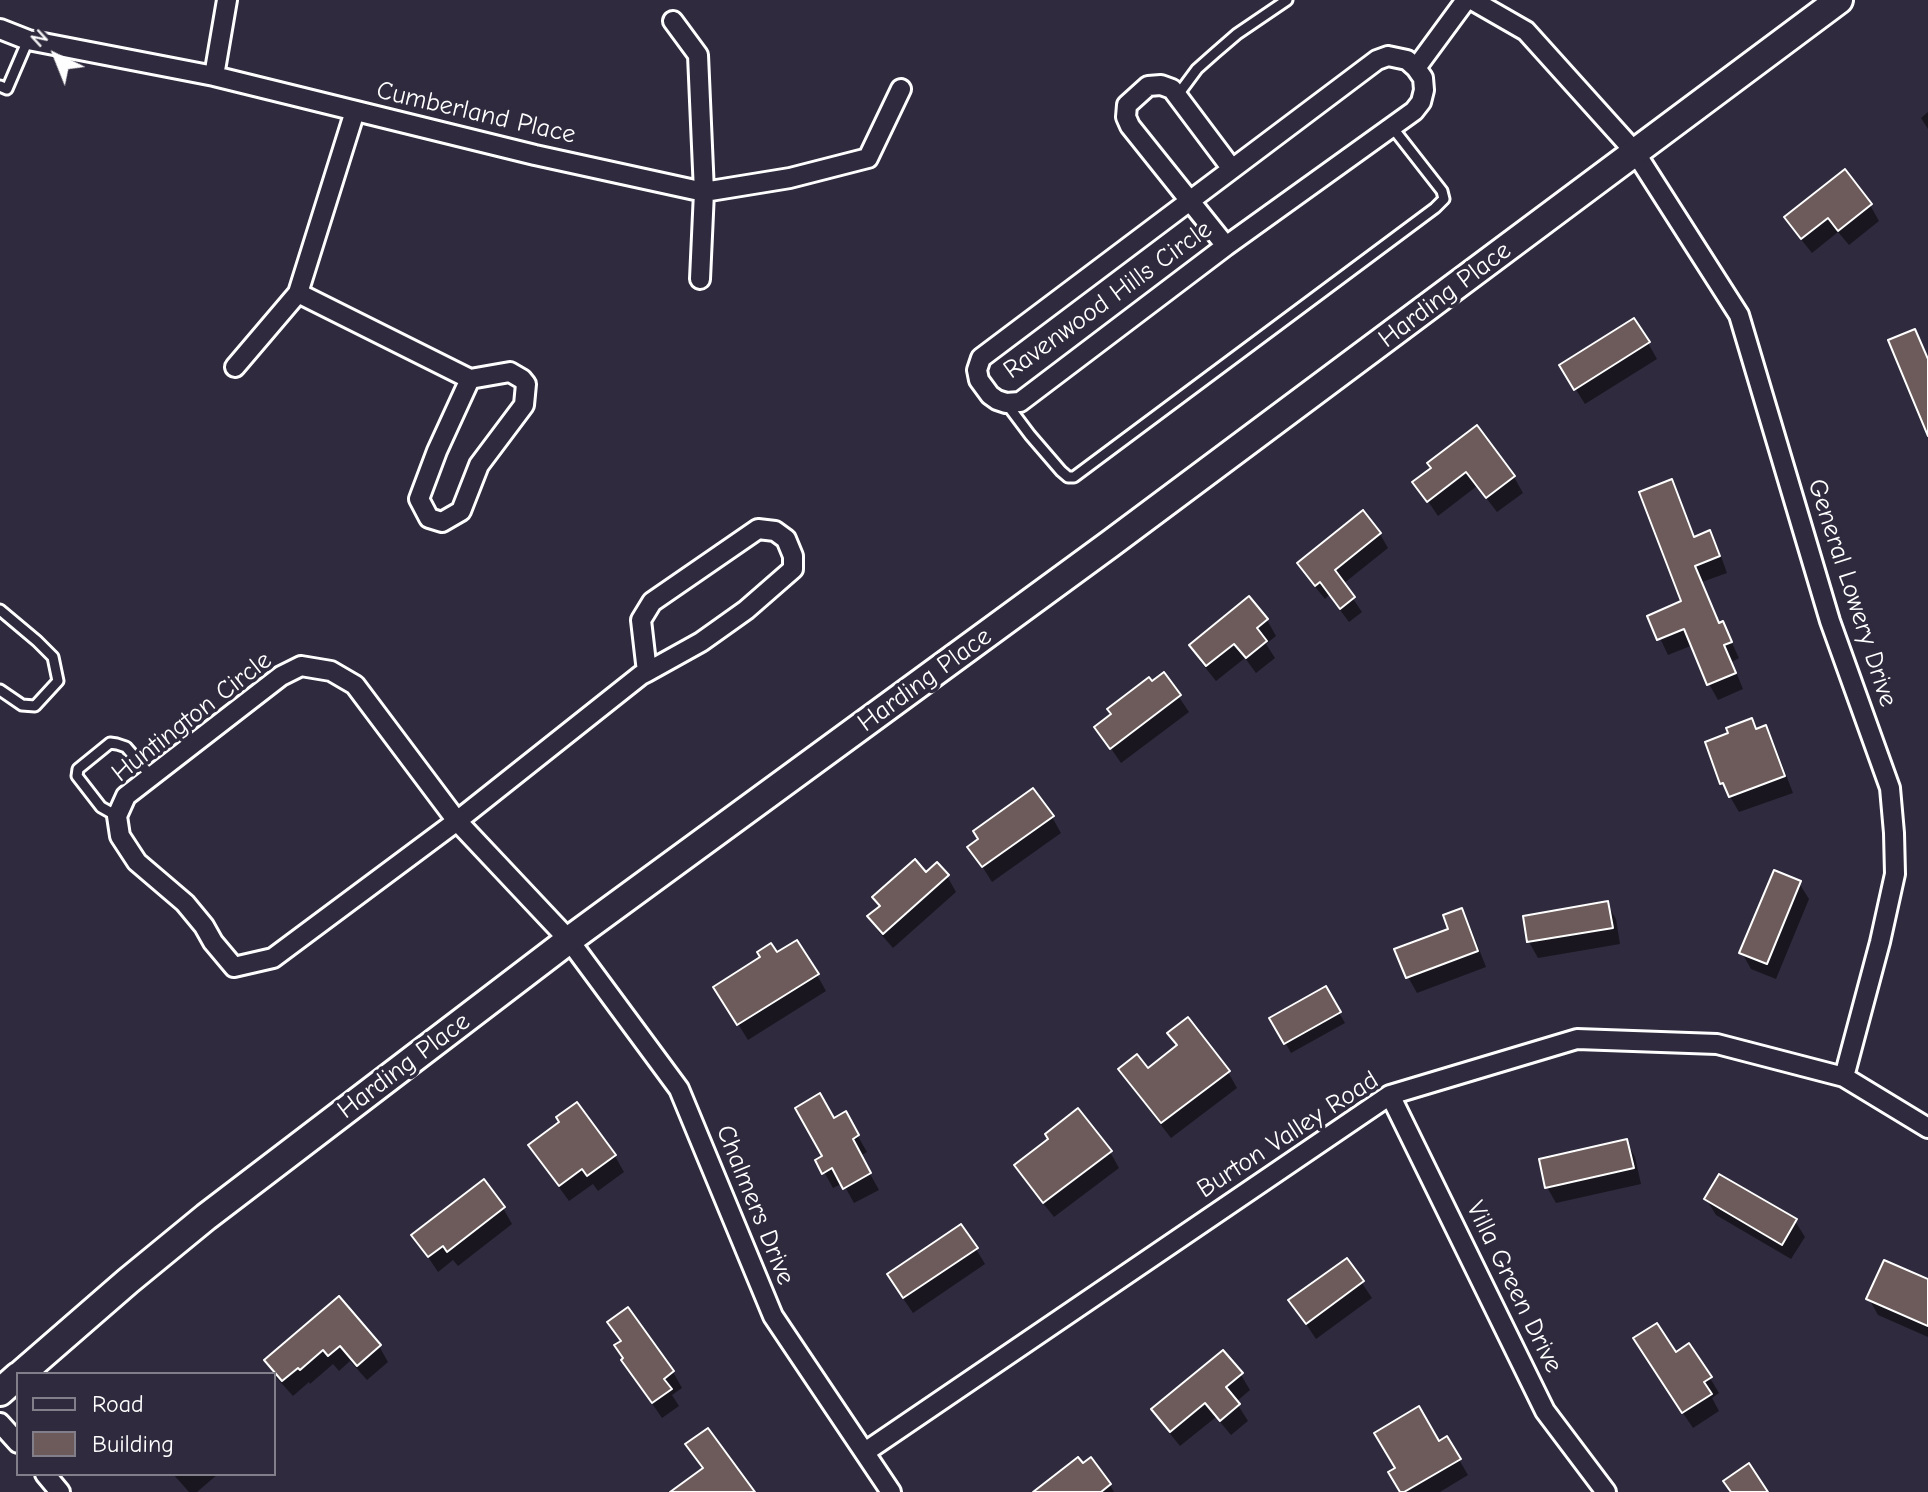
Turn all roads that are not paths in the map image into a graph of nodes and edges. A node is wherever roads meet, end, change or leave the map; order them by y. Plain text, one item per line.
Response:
1 (227, 0) edge
2 (1287, 0) edge
3 (1469, 0) edge
4 (1839, 0) edge
5 (673, 21) dead end
6 (0, 29) edge
7 (28, 40) junction
8 (1416, 68) junction
9 (214, 76) junction
10 (0, 86) edge
11 (901, 89) dead end
12 (1177, 96) junction
13 (355, 111) junction
14 (1392, 127) junction
15 (1635, 152) junction
16 (1232, 169) junction
17 (704, 192) junction
18 (1189, 200) junction
19 (1226, 246) junction
20 (700, 279) dead end
21 (298, 293) junction
22 (235, 367) dead end
23 (470, 379) junction
24 (1006, 403) junction
25 (0, 610) edge
26 (647, 672) junction
27 (0, 690) edge
28 (151, 777) junction
29 (117, 816) junction
30 (457, 821) junction
31 (569, 940) junction
32 (1844, 1077) junction
33 (1390, 1095) junction
34 (1928, 1128) edge
35 (22, 1372) edge
36 (16, 1378) edge
37 (0, 1392) edge
38 (0, 1423) edge
39 (16, 1441) edge
40 (865, 1452) junction
41 (47, 1476) edge
42 (60, 1492) edge
43 (891, 1492) edge
44 (1606, 1492) edge

1 - 9 street
2 - 12 lane
3 - 8 street
3 - 15 street, General Lowery Drive
4 - 15 main road, Harding Place
5 - 17 street
6 - 7 street, Cumberland Place
7 - 9 street, Cumberland Place
7 - 10 lane
8 - 14 street, Ravenwood Hills Circle
8 - 16 street, Ravenwood Hills Circle
9 - 13 street, Cumberland Place
11 - 17 street, Cumberland Place
12 - 16 street
12 - 18 street
13 - 17 street, Cumberland Place
13 - 21 street
14 - 19 street, Ravenwood Hills Circle
14 - 24 lane
15 - 31 main road, Harding Place
15 - 32 street, General Lowery Drive
16 - 18 street, Ravenwood Hills Circle
17 - 20 street
18 - 19 street
18 - 24 street, Ravenwood Hills Circle
19 - 24 street, Ravenwood Hills Circle
21 - 22 street
21 - 23 street
23 - 23 street
25 - 27 lane
26 - 26 street, Huntington Circle
26 - 30 street, Huntington Circle
28 - 29 street, Huntington Circle
28 - 29 lane
28 - 30 street, Huntington Circle
29 - 30 street, Huntington Circle
30 - 31 street, Huntington Circle
31 - 35 main road, Harding Place
31 - 40 street, Chalmers Drive
32 - 33 street, Burton Valley Road
32 - 34 street, Burton Valley Road
33 - 40 street, Burton Valley Road
33 - 44 street, Villa Green Drive
36 - 37 main road, Harding Place
38 - 39 street
40 - 43 street, Chalmers Drive
41 - 42 street

